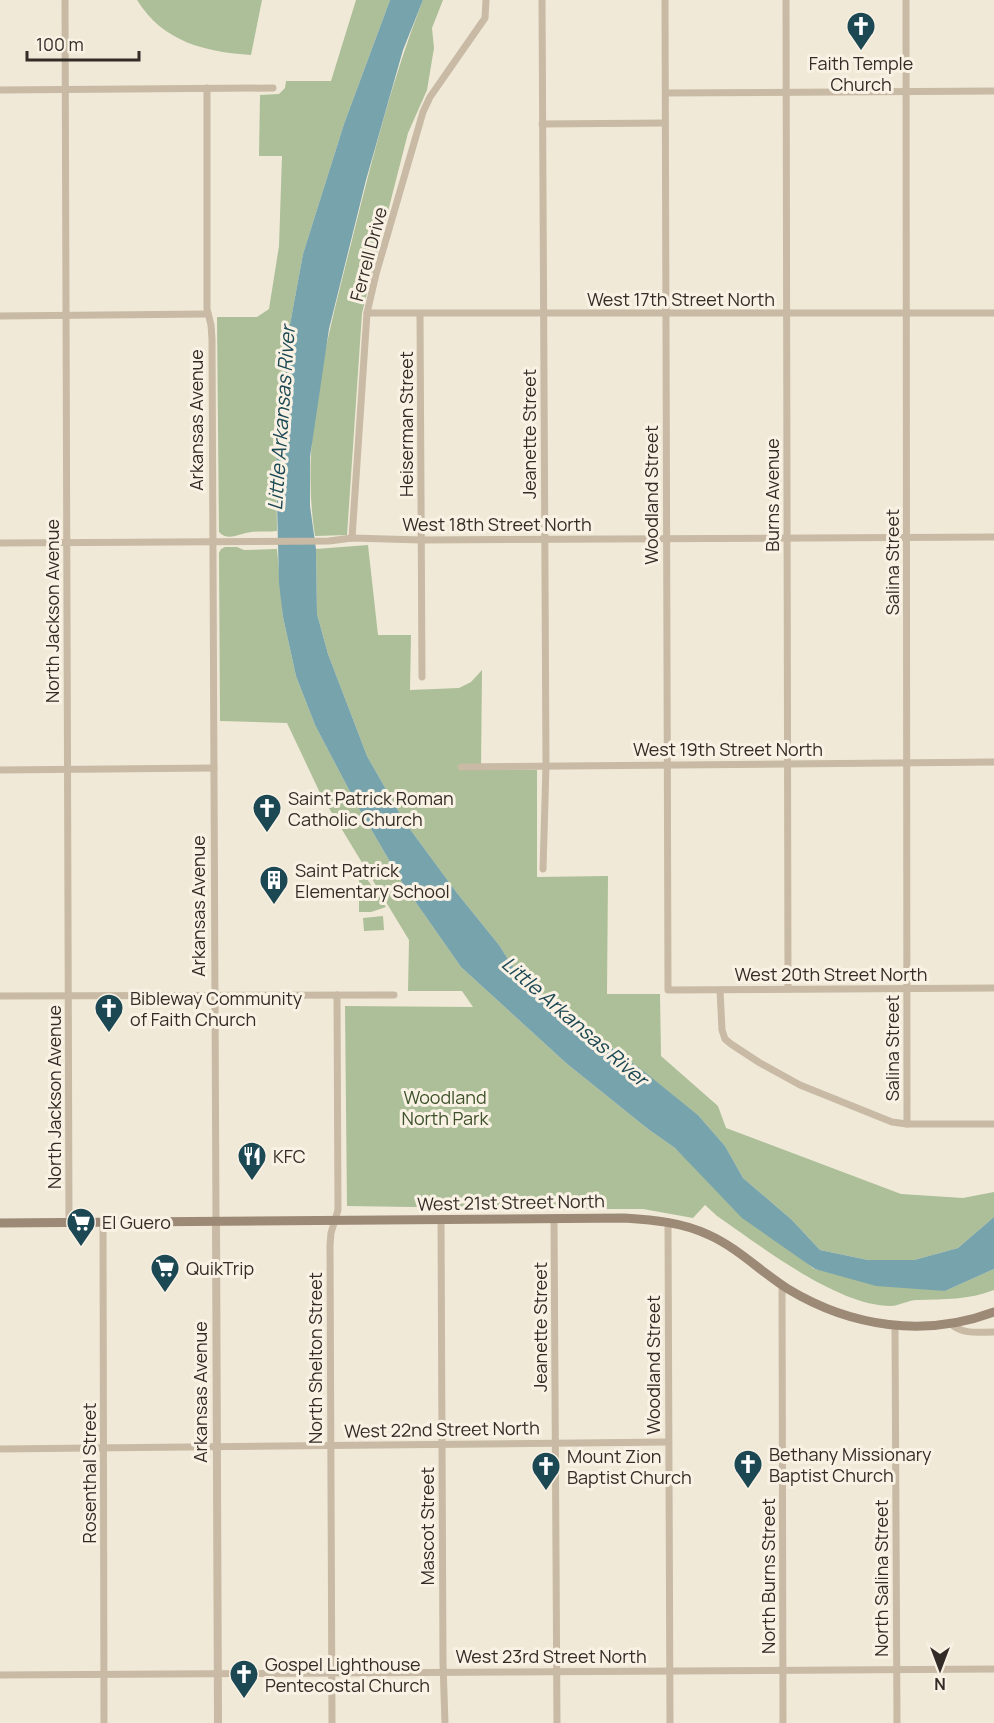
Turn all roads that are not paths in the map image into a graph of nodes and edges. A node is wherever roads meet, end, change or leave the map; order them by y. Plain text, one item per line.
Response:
1 (65, 0) edge
2 (486, 0) edge
3 (542, 0) edge
4 (665, 0) edge
5 (786, 0) edge
6 (906, 0) edge
7 (207, 88) junction
8 (273, 88) dead end
9 (65, 89) junction
10 (0, 90) edge
11 (994, 91) edge
12 (785, 92) junction
13 (905, 92) junction
14 (666, 93) junction
15 (664, 123) junction
16 (542, 124) junction
17 (367, 313) junction
18 (994, 313) edge
19 (208, 314) junction
20 (420, 314) junction
21 (543, 314) junction
22 (666, 314) junction
23 (786, 314) junction
24 (906, 314) junction
25 (66, 315) junction
26 (0, 316) edge
27 (994, 537) edge
28 (352, 538) junction
29 (787, 538) junction
30 (906, 538) junction
31 (544, 539) junction
32 (667, 539) junction
33 (421, 540) junction
34 (213, 541) junction
35 (67, 542) junction
36 (0, 543) edge
37 (422, 677) dead end
38 (994, 762) edge
39 (907, 763) junction
40 (788, 764) junction
41 (667, 765) junction
42 (546, 766) junction
43 (461, 767) dead end
44 (214, 768) junction
45 (68, 769) junction
46 (0, 770) edge
47 (543, 868) dead end
48 (907, 988) junction
49 (994, 988) edge
50 (788, 989) junction
51 (668, 990) joint
52 (720, 990) junction
53 (215, 995) junction
54 (337, 995) junction
55 (394, 995) dead end
56 (0, 996) edge
57 (68, 996) junction
58 (907, 1124) junction
59 (994, 1124) edge
60 (554, 1219) junction
61 (441, 1220) junction
62 (216, 1221) junction
63 (335, 1221) junction
64 (103, 1222) junction
65 (668, 1222) junction
66 (0, 1223) edge
67 (69, 1223) junction
68 (783, 1285) junction
69 (994, 1312) edge
70 (951, 1324) junction
71 (895, 1326) junction
72 (994, 1332) edge
73 (668, 1442) junction
74 (555, 1443) junction
75 (442, 1444) junction
76 (331, 1445) junction
77 (217, 1447) junction
78 (104, 1448) junction
79 (0, 1449) edge
80 (994, 1669) edge
81 (783, 1670) junction
82 (896, 1670) junction
83 (556, 1671) junction
84 (670, 1671) junction
85 (331, 1672) junction
86 (444, 1672) junction
87 (218, 1673) junction
88 (104, 1674) junction
89 (0, 1675) edge
90 (104, 1723) edge
91 (218, 1723) edge
92 (332, 1723) edge
93 (445, 1723) edge
94 (557, 1723) edge
95 (670, 1723) edge
96 (783, 1723) edge
97 (897, 1723) edge

1 - 9 street, North Jackson Avenue
2 - 17 street, Ferrell Drive
3 - 16 street, Jeanette Street
4 - 14 street, Woodland Street
5 - 12 street, Burns Avenue
6 - 13 street, Salina Street
7 - 8 street
7 - 9 street
7 - 19 street, Arkansas Avenue
9 - 10 street
9 - 25 street, North Jackson Avenue
11 - 13 street
12 - 13 street
12 - 14 street
12 - 23 street, Burns Avenue
13 - 24 street, Salina Street
14 - 15 street, Woodland Street
15 - 16 street
15 - 22 street, Woodland Street
16 - 21 street, Jeanette Street
17 - 20 street, West 17th Street North
17 - 28 street, Ferrell Drive
18 - 24 street, West 17th Street North
19 - 25 street
19 - 34 street, Arkansas Avenue
20 - 21 street, West 17th Street North
20 - 33 street, Heiserman Street
21 - 22 street, West 17th Street North
21 - 31 street, Jeanette Street
22 - 23 street, West 17th Street North
22 - 32 street, Woodland Street
23 - 24 street, West 17th Street North
23 - 29 street, Burns Avenue
24 - 30 street, Salina Street
25 - 26 street
25 - 35 street, North Jackson Avenue
27 - 30 street, West 18th Street North
28 - 33 street, West 18th Street North
28 - 34 street, West 18th Street North
29 - 30 street, West 18th Street North
29 - 32 street, West 18th Street North
29 - 40 street, Burns Avenue
30 - 39 street, Salina Street
31 - 32 street, West 18th Street North
31 - 33 street, West 18th Street North
31 - 42 street, Jeanette Street
32 - 41 street, Woodland Street
33 - 37 street, Heiserman Street
34 - 35 street, West 18th Street North
34 - 44 street, Arkansas Avenue
35 - 36 street, West 18th Street North
35 - 45 street, North Jackson Avenue
38 - 39 street, West 19th Street North
39 - 40 street, West 19th Street North
39 - 48 street, Salina Street
40 - 41 street, West 19th Street North
40 - 50 street, Burns Avenue
41 - 42 street, West 19th Street North
41 - 51 street, Woodland Street
42 - 43 street, West 19th Street North
42 - 47 street, Jeanette Street
44 - 45 street
44 - 53 street, Arkansas Avenue
45 - 46 street
45 - 57 street, North Jackson Avenue
48 - 49 street, West 20th Street North
48 - 50 street, West 20th Street North
48 - 58 street, Salina Street
50 - 52 street, West 20th Street North
51 - 52 street, West 20th Street North
52 - 58 street
53 - 54 street
53 - 57 street
53 - 62 street, Arkansas Avenue
54 - 55 street
54 - 63 street, North Shelton Street
56 - 57 street
57 - 67 street, North Jackson Avenue
58 - 59 street
60 - 61 main road, West 21st Street North
60 - 65 main road, West 21st Street North
60 - 74 street, Jeanette Street
61 - 63 main road, West 21st Street North
61 - 75 street, Mascot Street
62 - 63 main road, West 21st Street North
62 - 64 main road, West 21st Street North
62 - 77 street, Arkansas Avenue
63 - 76 street, North Shelton Street
64 - 67 main road, West 21st Street North
64 - 78 street, Rosenthal Street
65 - 68 main road, West 21st Street North
65 - 73 street, Woodland Street
66 - 67 main road, West 21st Street North
68 - 71 main road, West 21st Street North
68 - 81 street, North Burns Street
69 - 70 main road, West 21st Street North
70 - 71 main road, West 21st Street North
70 - 72 street
71 - 82 street, North Salina Street
73 - 74 street, West 22nd Street North
73 - 84 street, Woodland Street
74 - 75 street, West 22nd Street North
74 - 83 street, Jeanette Street
75 - 76 street, West 22nd Street North
75 - 86 street, Mascot Street
76 - 77 street, West 22nd Street North
76 - 85 street, North Shelton Street
77 - 78 street, West 22nd Street North
77 - 87 street, Arkansas Avenue
78 - 79 street, West 22nd Street North
78 - 88 street, Rosenthal Street
80 - 82 street, West 23rd Street North
81 - 82 street, West 23rd Street North
81 - 84 street, West 23rd Street North
81 - 96 street, North Burns Street
82 - 97 street, North Salina Street
83 - 84 street, West 23rd Street North
83 - 86 street, West 23rd Street North
83 - 94 street, Jeanette Street
84 - 95 street, Woodland Street
85 - 86 street, West 23rd Street North
85 - 87 street, West 23rd Street North
85 - 92 street, North Shelton Street
86 - 93 street, Mascot Street
87 - 88 street, West 23rd Street North
87 - 91 street, Arkansas Avenue
88 - 89 street, West 23rd Street North
88 - 90 street, Rosenthal Street

